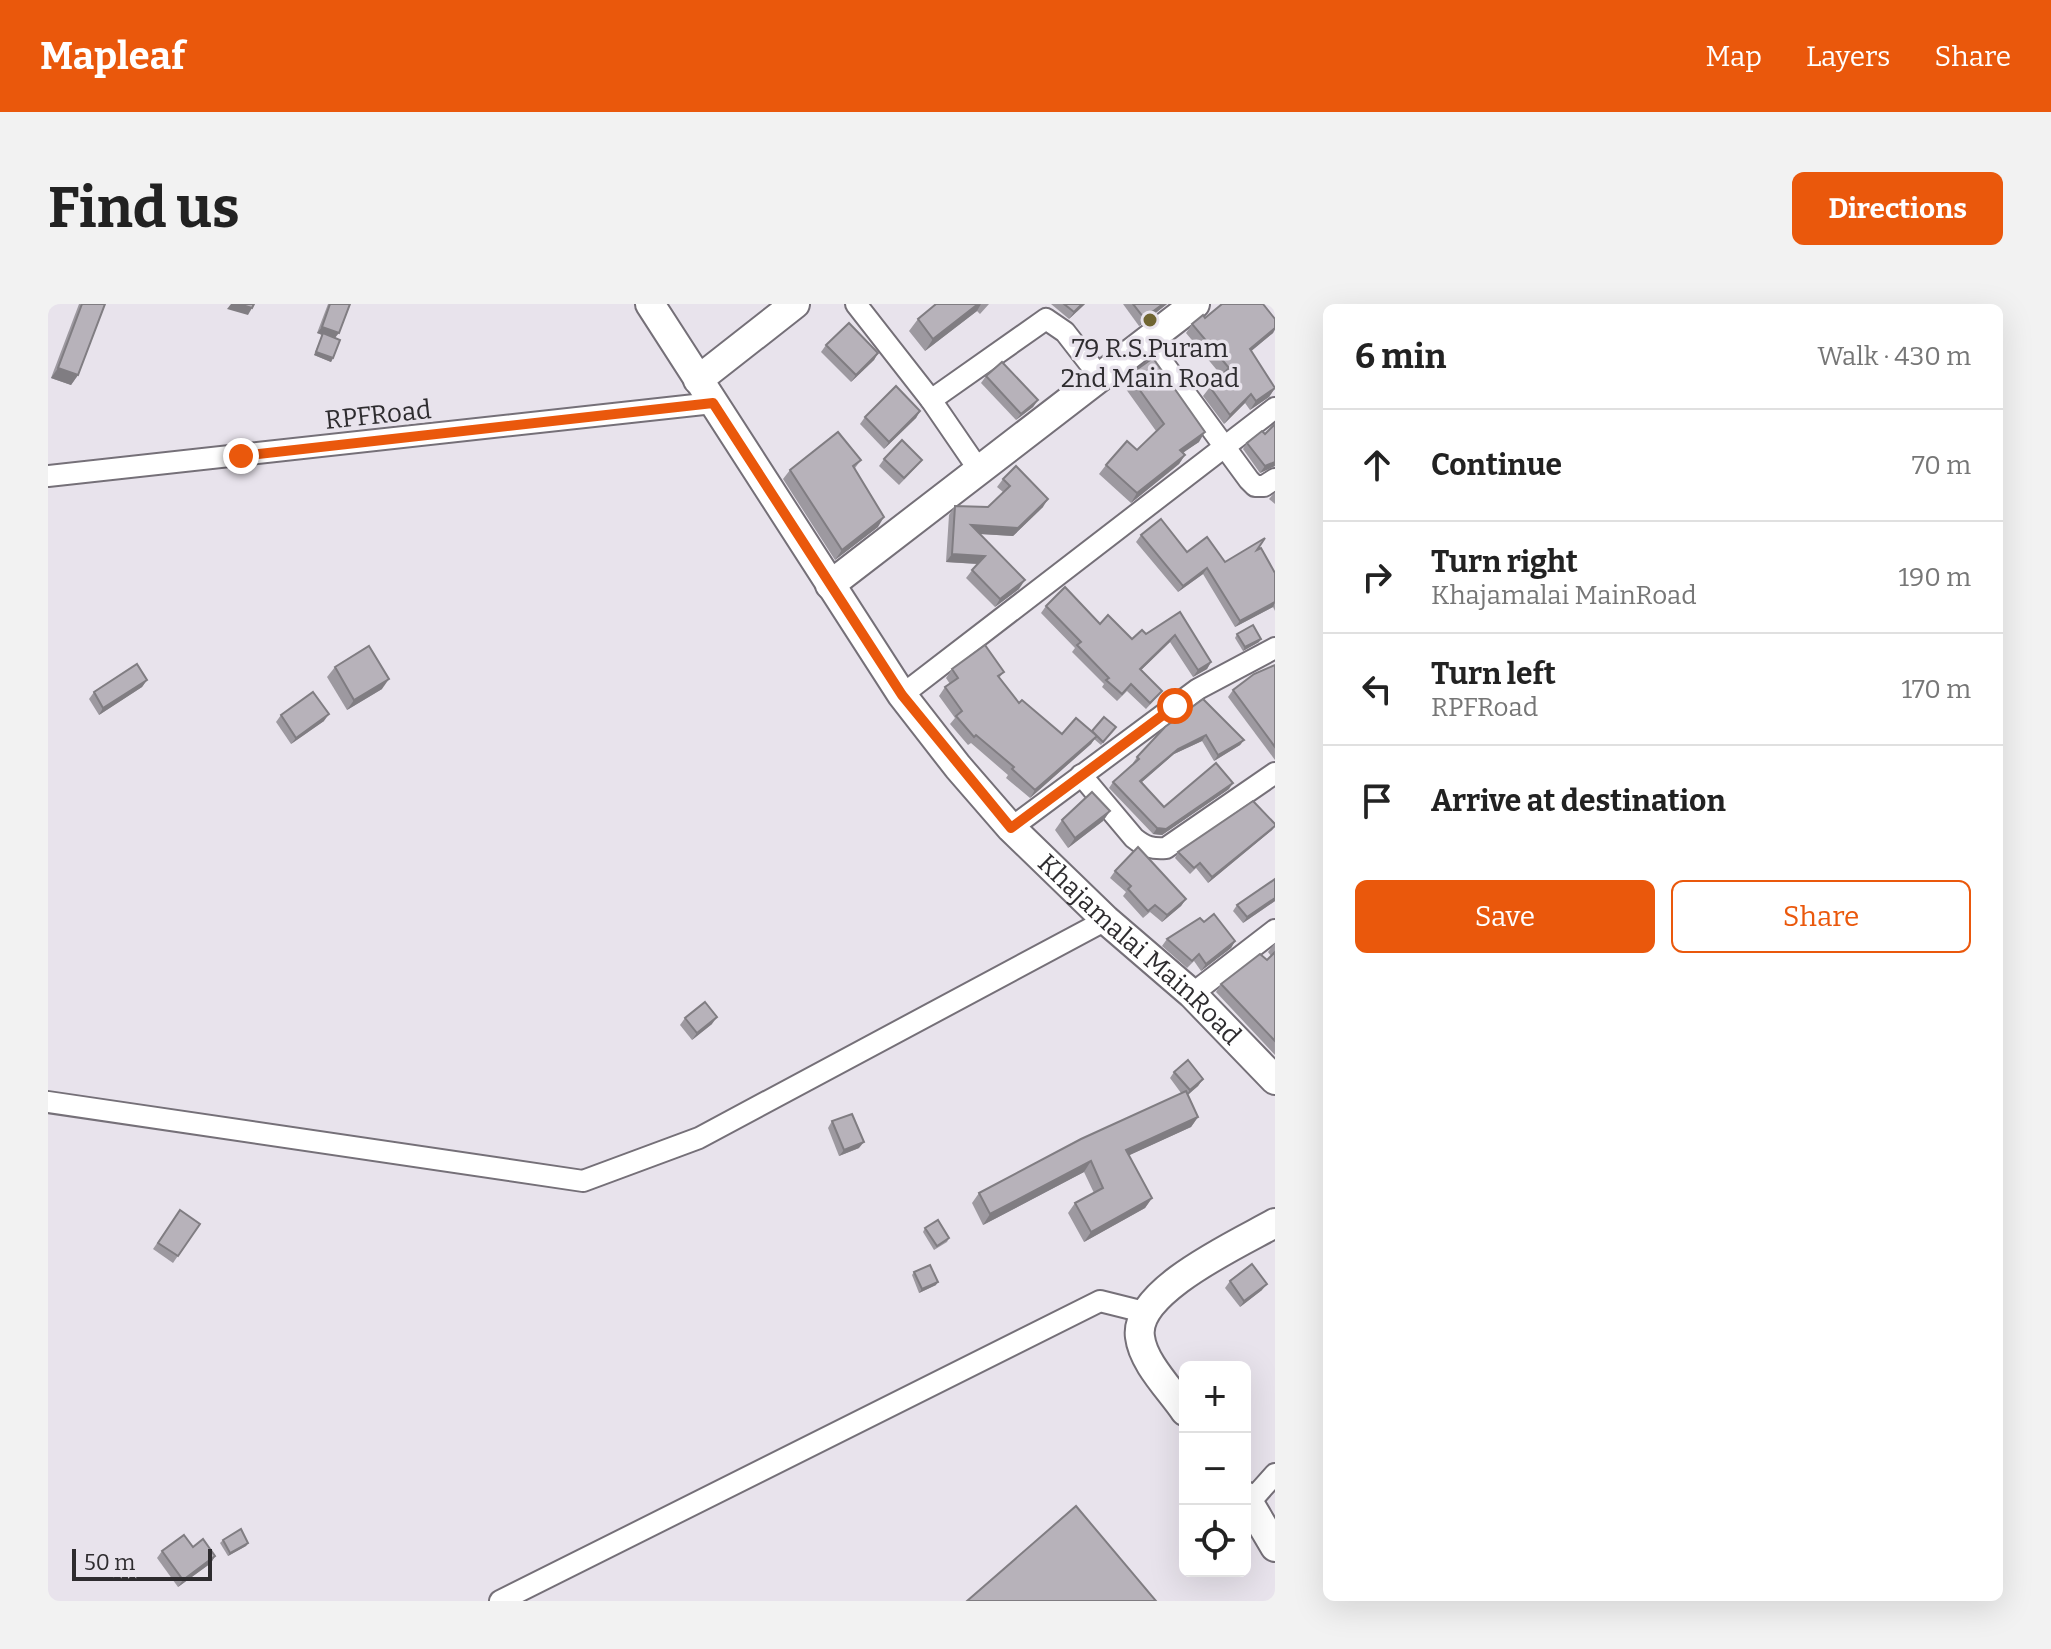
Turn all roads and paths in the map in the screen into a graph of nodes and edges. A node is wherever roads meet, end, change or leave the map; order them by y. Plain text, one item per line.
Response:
1 (650, 304) edge
2 (795, 304) edge
3 (856, 304) edge
4 (1195, 304) edge
5 (1147, 341) junction
6 (1100, 377) junction
7 (706, 391) junction
8 (931, 400) junction
9 (1275, 408) edge
10 (1225, 446) junction
11 (979, 470) junction
12 (48, 476) edge
13 (1275, 479) edge
14 (830, 585) junction
15 (1275, 648) edge
16 (902, 695) junction
17 (1275, 773) edge
18 (1081, 775) junction
19 (1011, 828) junction
20 (1106, 920) junction
21 (1275, 930) edge
22 (1192, 994) junction
23 (1275, 1080) edge
24 (48, 1102) edge
25 (1275, 1223) edge
26 (1144, 1312) junction
27 (1179, 1403) edge
28 (1275, 1474) edge
29 (1251, 1495) edge
30 (1250, 1505) edge
31 (1275, 1547) edge
32 (500, 1601) edge

1 - 7 main road, Khajamalai MainRoad
2 - 7 main road
3 - 8 street
4 - 5 main road
5 - 6 main road
5 - 10 street
6 - 8 street
6 - 11 main road
7 - 12 street, RPFRoad
7 - 14 main road, Khajamalai MainRoad
8 - 11 street
9 - 10 street
10 - 13 street
10 - 16 street
11 - 14 main road
14 - 16 main road, Khajamalai MainRoad
15 - 18 street
16 - 19 main road, Khajamalai MainRoad
17 - 18 street
18 - 19 street
19 - 20 main road, Khajamalai MainRoad
20 - 22 main road, Khajamalai MainRoad
20 - 24 street
21 - 22 street
22 - 23 main road, Khajamalai MainRoad
25 - 26 main road
26 - 27 main road
26 - 32 street
28 - 29 street
30 - 31 main road

